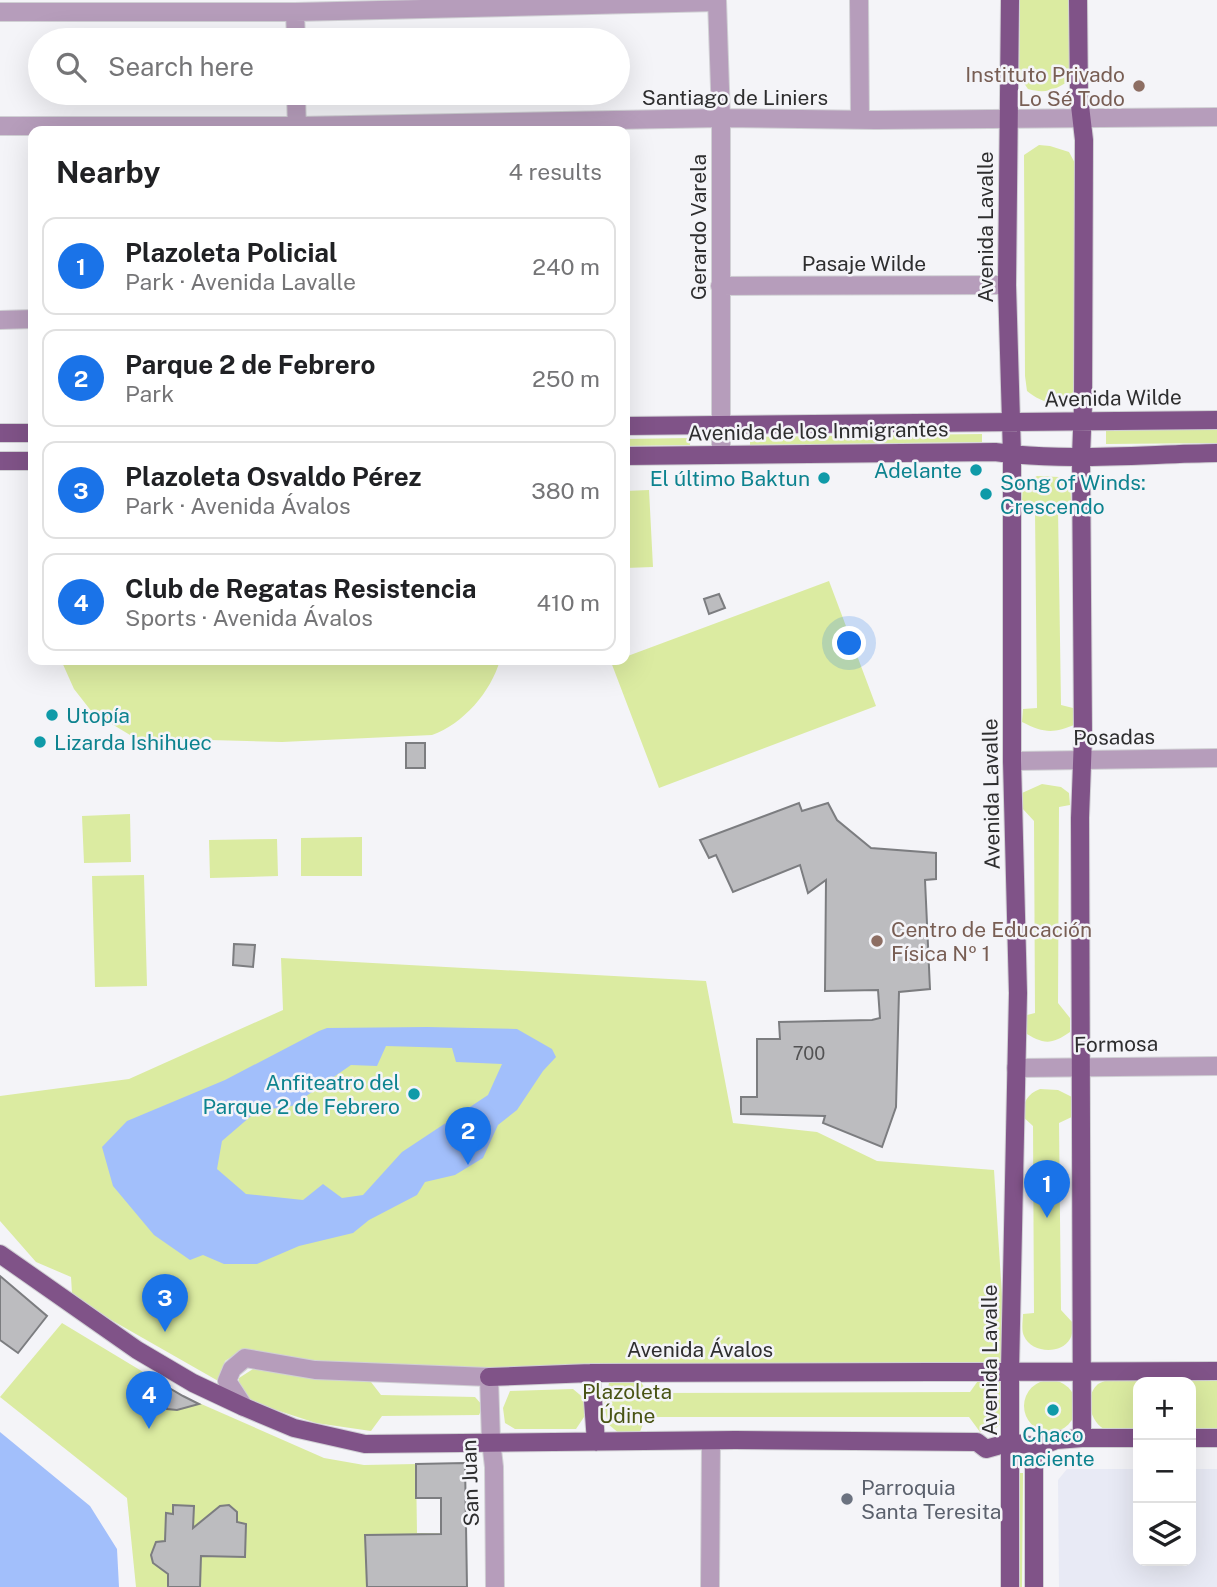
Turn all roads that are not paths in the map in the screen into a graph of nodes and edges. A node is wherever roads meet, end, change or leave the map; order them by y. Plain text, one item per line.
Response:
1 (859, 0) edge
2 (1010, 0) edge
3 (1078, 0) edge
4 (717, 1) edge
5 (0, 12) edge
6 (295, 12) junction
7 (296, 28) edge
8 (296, 105) edge
9 (1217, 117) edge
10 (721, 118) junction
11 (1080, 118) junction
12 (1008, 119) junction
13 (860, 120) junction
14 (0, 126) edge
15 (28, 126) edge
16 (297, 126) edge
17 (413, 126) edge
18 (1007, 285) junction
19 (720, 286) junction
20 (28, 319) edge
21 (0, 320) edge
22 (1217, 420) edge
23 (1082, 421) junction
24 (1010, 422) junction
25 (720, 425) junction
26 (630, 426) edge
27 (0, 433) edge
28 (28, 433) edge
29 (1217, 453) edge
30 (1012, 454) junction
31 (721, 455) junction
32 (630, 456) edge
33 (1081, 456) junction
34 (0, 461) edge
35 (28, 461) edge
36 (1217, 758) edge
37 (1083, 760) junction
38 (1012, 761) junction
39 (1217, 1066) edge
40 (1082, 1067) junction
41 (1016, 1068) junction
42 (0, 1254) edge
43 (1083, 1370) junction
44 (1010, 1371) junction
45 (1217, 1371) edge
46 (591, 1373) junction
47 (489, 1377) junction
48 (244, 1407) junction
49 (1082, 1438) junction
50 (1133, 1438) edge
51 (1196, 1438) edge
52 (1217, 1438) edge
53 (491, 1441) junction
54 (596, 1441) junction
55 (711, 1441) junction
56 (1011, 1442) junction
57 (1038, 1447) junction
58 (495, 1587) edge
59 (710, 1587) edge
60 (1010, 1587) edge
61 (1034, 1587) edge

1 - 13 street
2 - 12 main road, Avenida Lavalle
3 - 11 main road
4 - 6 street
4 - 10 street, Gerardo Varela
5 - 6 street
6 - 7 street
8 - 16 street
9 - 11 street, Santiago de Liniers
10 - 13 street, Santiago de Liniers
10 - 17 street, Santiago de Liniers
10 - 19 street, Gerardo Varela
11 - 12 street, Santiago de Liniers
11 - 23 main road
12 - 13 street, Santiago de Liniers
12 - 18 main road, Avenida Lavalle
14 - 15 street, Santiago de Liniers
18 - 19 street, Pasaje Wilde
18 - 24 main road, Avenida Lavalle
19 - 25 street, Gerardo Varela
20 - 21 street
22 - 23 main road, Avenida Wilde
23 - 24 main road, Avenida Wilde
23 - 33 main road
24 - 25 main road, Avenida de los Inmigrantes
24 - 30 main road, Avenida Lavalle
25 - 26 main road, Avenida de los Inmigrantes
25 - 31 street, Gerardo Varela
27 - 28 main road
29 - 33 main road
30 - 31 main road, Avenida de los Inmigrantes
30 - 33 main road
30 - 38 main road, Avenida Lavalle
31 - 32 main road, Avenida de los Inmigrantes
33 - 37 main road
34 - 35 main road
36 - 37 street, Posadas
37 - 38 street, Posadas
37 - 40 main road
38 - 41 main road, Avenida Lavalle
39 - 40 street, Formosa
40 - 41 street, Formosa
40 - 43 main road
41 - 44 main road, Avenida Lavalle
42 - 48 main road
43 - 44 main road, Avenida Ávalos
43 - 45 main road, Avenida Ávalos
43 - 49 main road
44 - 46 main road, Avenida Ávalos
44 - 56 main road, Avenida Lavalle
46 - 47 main road, Avenida Ávalos
46 - 54 main road
47 - 48 street, Avenida Ávalos
47 - 53 street, San Juan
48 - 53 main road
49 - 50 main road
49 - 57 main road
51 - 52 main road
53 - 54 main road
53 - 58 street, San Juan
54 - 55 main road
55 - 56 main road
55 - 59 street
56 - 57 main road
56 - 60 main road, Avenida Lavalle
57 - 61 main road

